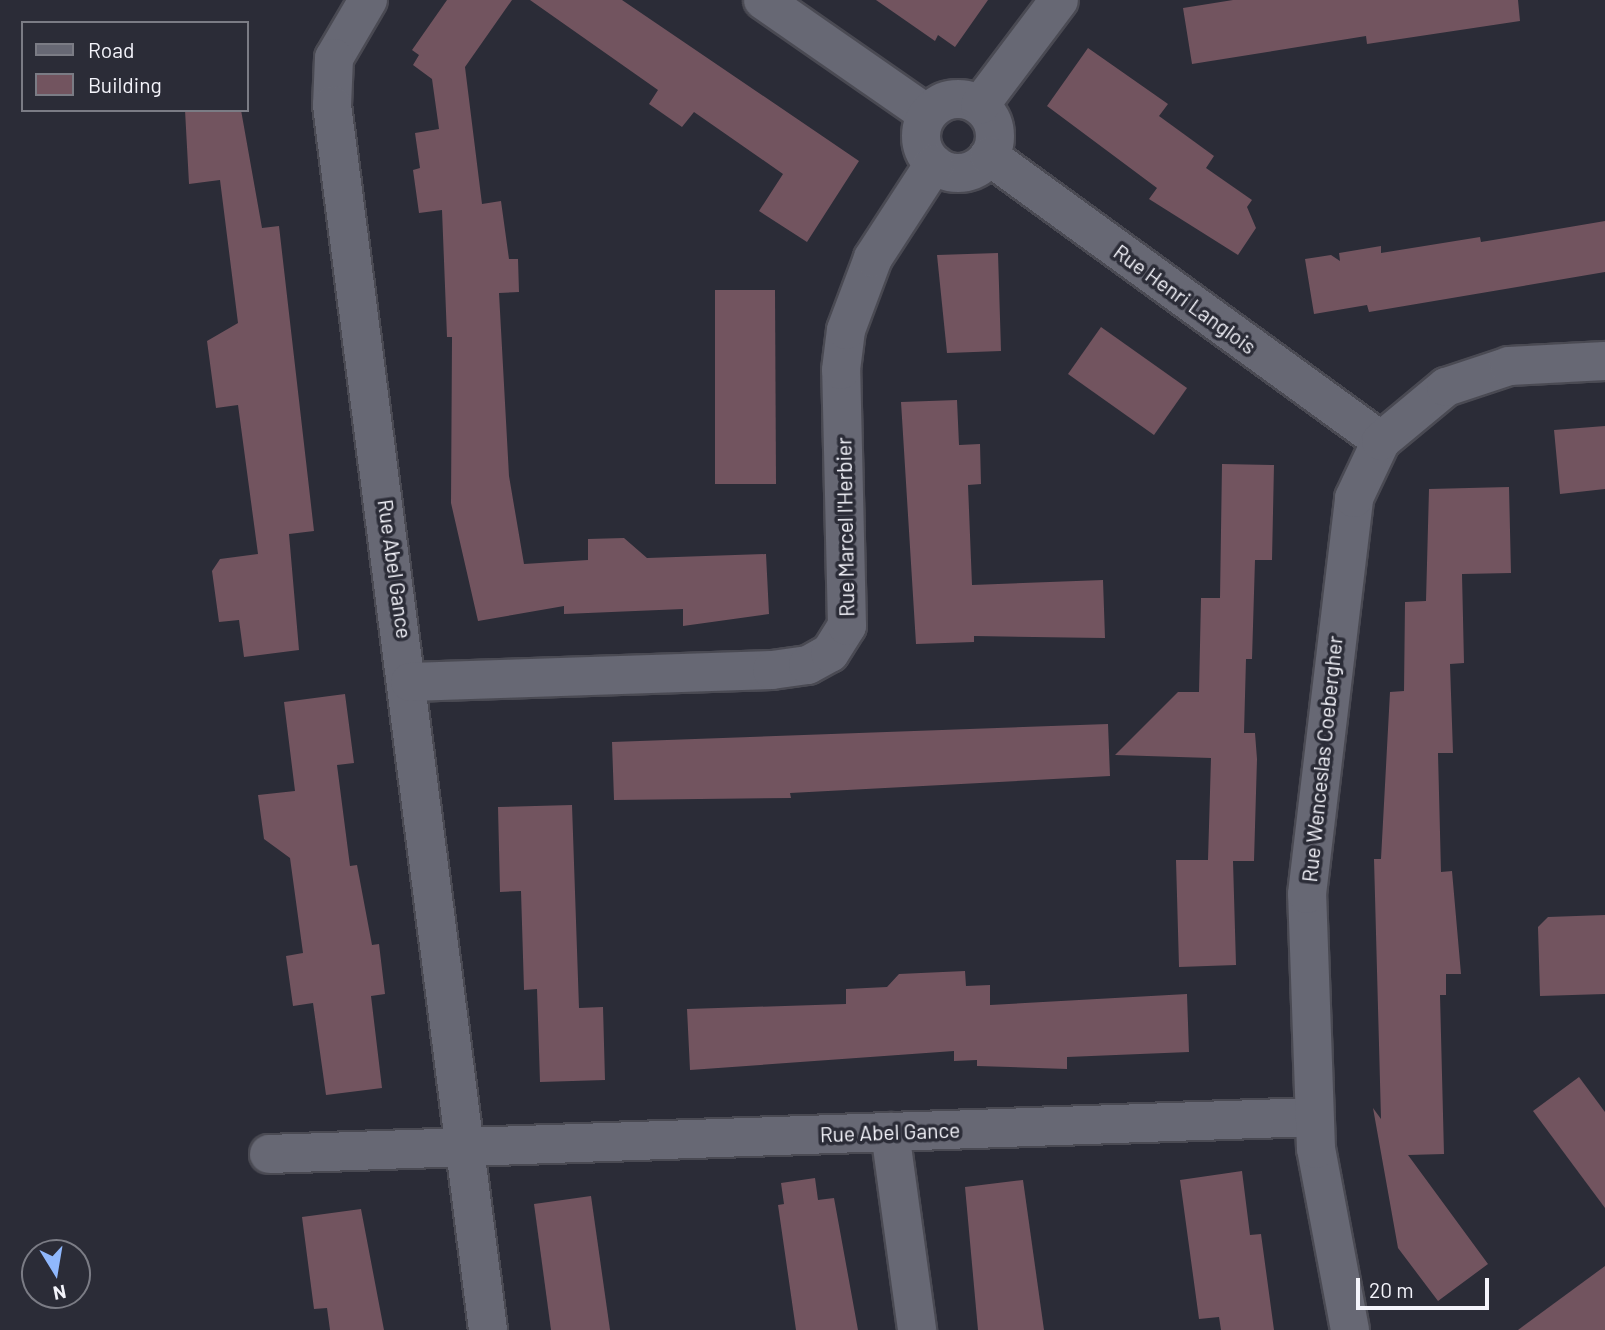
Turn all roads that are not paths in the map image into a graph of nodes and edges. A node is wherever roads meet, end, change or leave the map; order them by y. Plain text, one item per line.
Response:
1 (369, 0) edge
2 (763, 0) edge
3 (1059, 0) edge
4 (979, 105) junction
5 (927, 114) junction
6 (989, 156) junction
7 (934, 164) junction
8 (1605, 361) edge
9 (1381, 441) junction
10 (410, 682) junction
11 (1313, 1117) junction
12 (890, 1132) junction
13 (468, 1147) junction
14 (269, 1154) dead end
15 (488, 1330) edge
16 (917, 1330) edge
17 (1350, 1330) edge

1 - 10 street, Rue Abel Gance
2 - 5 street
3 - 4 street
4 - 5 street
4 - 6 street
5 - 7 street
6 - 7 street
6 - 9 street, Rue Henri Langlois
7 - 10 street, Rue Marcel l'Herbier
8 - 9 street, Rue Wenceslas Coebergher
9 - 11 street, Rue Wenceslas Coebergher
10 - 13 street, Rue Abel Gance
11 - 12 street, Rue Abel Gance
11 - 17 street, Rue Wenceslas Coebergher
12 - 13 street, Rue Abel Gance
12 - 16 street
13 - 14 street, Rue Abel Gance
13 - 15 street

